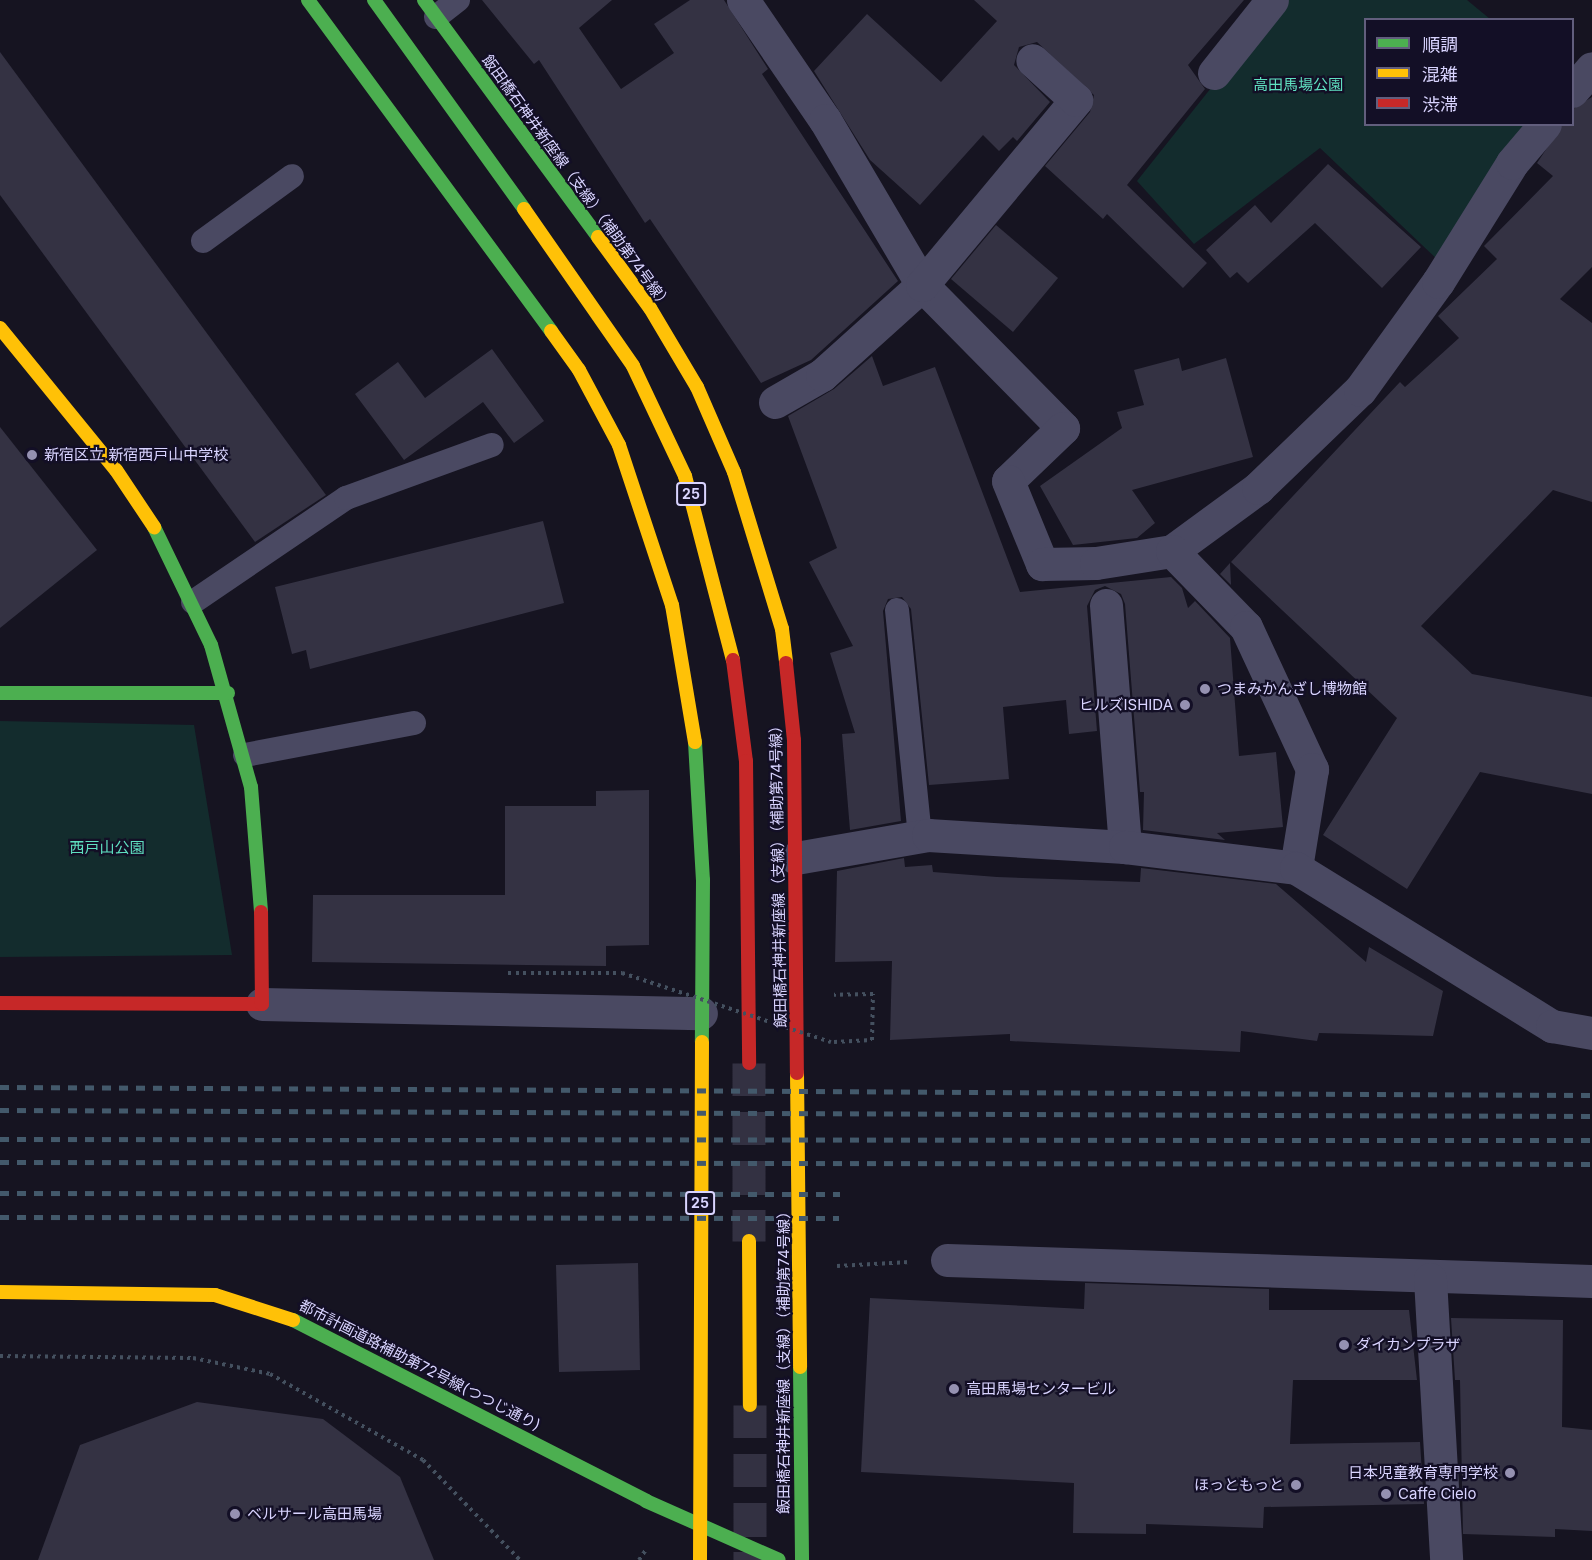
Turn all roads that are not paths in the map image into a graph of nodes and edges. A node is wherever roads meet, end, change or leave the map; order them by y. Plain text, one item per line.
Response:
1 (308, 0) edge
2 (368, 0) edge
3 (458, 0) edge
4 (1272, 0) edge
5 (748, 2) edge
6 (378, 6) edge
7 (430, 8) edge
8 (1032, 60) dead end
9 (1592, 68) edge
10 (1214, 73) dead end
11 (1574, 89) edge
12 (1543, 126) edge
13 (292, 176) dead end
14 (203, 241) dead end
15 (922, 285) junction
16 (0, 327) edge
17 (775, 402) dead end
18 (492, 445) dead end
19 (1172, 551) junction
20 (193, 602) junction
21 (1106, 605) dead end
22 (897, 610) dead end
23 (0, 693) edge
24 (228, 693) junction
25 (414, 723) dead end
26 (245, 754) junction
27 (920, 836) junction
28 (1125, 847) junction
29 (796, 858) junction
30 (1296, 868) junction
31 (0, 1003) edge
32 (262, 1004) junction
33 (701, 1013) junction
34 (1592, 1033) edge
35 (749, 1063) tunnel mouth
36 (749, 1241) tunnel mouth
37 (947, 1260) road end
38 (1430, 1279) junction
39 (1592, 1281) edge
40 (0, 1292) edge
41 (750, 1405) tunnel mouth
42 (700, 1525) junction
43 (700, 1560) edge
44 (779, 1560) edge
45 (802, 1560) edge
46 (1446, 1560) edge

1 - 33 main road, 25
2 - 6 main road, 飯田橋石神井新座線（支線）（補助第74号線） / 25
3 - 7 lane
4 - 10 street
5 - 15 street
6 - 35 main road, 飯田橋石神井新座線（支線）（補助第74号線） / 25
7 - 29 main road, 飯田橋石神井新座線（支線）（補助第74号線）
8 - 15 street
9 - 11 street
12 - 19 street
13 - 14 lane
15 - 17 street
15 - 19 street
16 - 20 main road
18 - 20 lane
19 - 30 street
20 - 24 main road
21 - 28 street
22 - 27 lane
23 - 24 main road
24 - 26 main road
25 - 26 lane
26 - 32 main road
27 - 28 street
27 - 29 street
28 - 30 street
29 - 45 main road, 飯田橋石神井新座線（支線）（補助第74号線）
30 - 34 street
31 - 32 main road
32 - 33 street
33 - 42 main road, 25
36 - 41 main road
37 - 38 street
38 - 39 street
38 - 46 street
40 - 42 main road, 都市計画道路補助第72号線(つつじ通り)
42 - 43 main road, 25
42 - 44 main road, 都市計画道路補助第72号線(つつじ通り)

